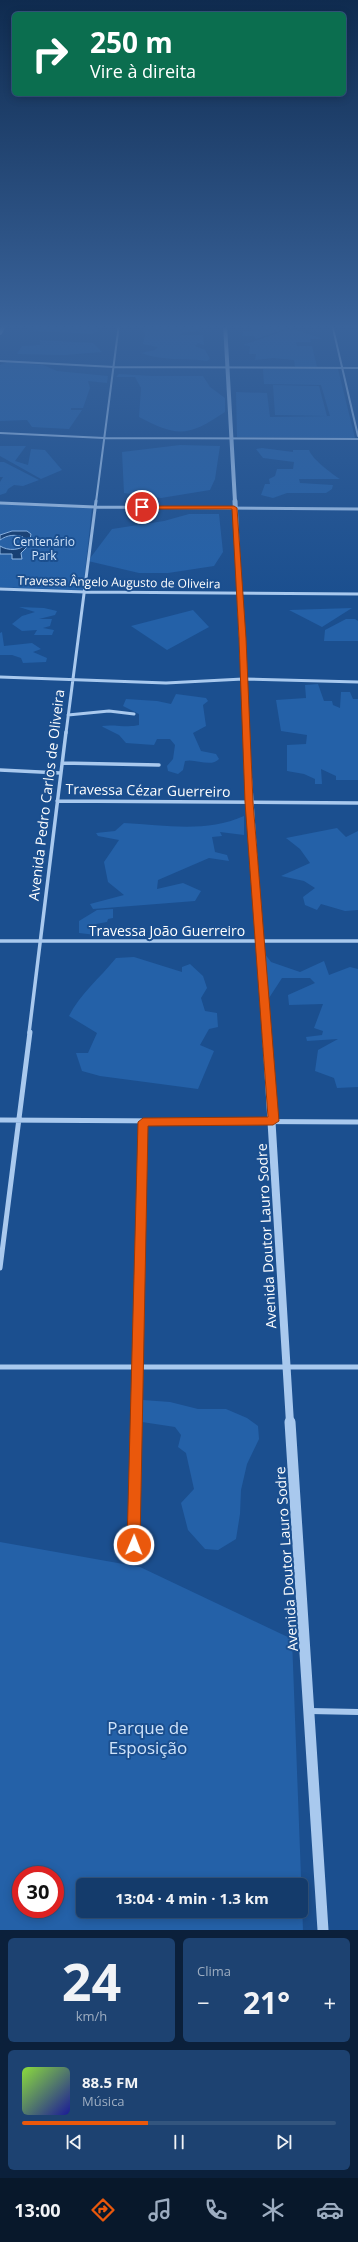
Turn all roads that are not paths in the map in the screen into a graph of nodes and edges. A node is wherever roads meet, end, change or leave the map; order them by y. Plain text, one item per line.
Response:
1 (107, 414) edge
2 (231, 414) edge
3 (353, 414) edge
4 (0, 433) edge
5 (358, 436) edge
6 (104, 438) junction
7 (232, 439) junction
8 (358, 440) edge
9 (0, 503) edge
10 (95, 507) junction
11 (234, 508) junction
12 (358, 509) edge
13 (0, 589) edge
14 (85, 592) junction
15 (238, 592) junction
16 (358, 594) edge
17 (0, 677) edge
18 (243, 679) junction
19 (72, 681) junction
20 (358, 682) edge
21 (134, 714) dead end
22 (68, 715) junction
23 (62, 763) junction
24 (159, 765) dead end
25 (0, 770) edge
26 (60, 773) junction
27 (57, 800) junction
28 (249, 802) junction
29 (358, 803) edge
30 (259, 940) junction
31 (358, 940) edge
32 (0, 941) edge
33 (41, 941) junction
34 (0, 1120) edge
35 (19, 1120) junction
36 (273, 1121) junction
37 (143, 1122) junction
38 (358, 1122) edge
39 (0, 1268) edge
40 (138, 1366) junction
41 (0, 1367) edge
42 (286, 1367) junction
43 (358, 1367) edge
44 (134, 1545) dead end
45 (309, 1711) junction
46 (358, 1712) edge
47 (323, 1930) edge

1 - 6 street, Avenida Pedro Carlos de Oliveira
2 - 7 street, Avenida Doutor Lauro Sodre
3 - 5 street
4 - 6 street
6 - 7 street
6 - 10 street, Avenida Pedro Carlos de Oliveira
7 - 8 street
7 - 11 street, Avenida Doutor Lauro Sodre
9 - 10 street
10 - 11 street
10 - 14 street, Avenida Pedro Carlos de Oliveira
11 - 12 street
11 - 15 street, Avenida Doutor Lauro Sodre
13 - 14 street, Travessa Ângelo Augusto de Oliveira
14 - 15 street, Travessa Ângelo Augusto de Oliveira
14 - 19 street, Avenida Pedro Carlos de Oliveira
15 - 16 street, Travessa Ângelo Augusto de Oliveira
15 - 18 street, Avenida Doutor Lauro Sodre
17 - 19 street
18 - 19 street
18 - 20 street
18 - 28 street, Avenida Doutor Lauro Sodre
19 - 22 street, Avenida Pedro Carlos de Oliveira
21 - 22 street
22 - 23 street, Avenida Pedro Carlos de Oliveira
23 - 24 street
23 - 26 street, Avenida Pedro Carlos de Oliveira
25 - 26 street, Travessa Cézar Guerreiro
26 - 27 street, Avenida Pedro Carlos de Oliveira
27 - 28 street, Travessa Cézar Guerreiro
27 - 33 street, Avenida Pedro Carlos de Oliveira
28 - 29 street, Travessa Cézar Guerreiro
28 - 30 street, Avenida Doutor Lauro Sodre
30 - 31 street, Travessa João Guerreiro
30 - 33 street, Travessa João Guerreiro
30 - 36 street, Avenida Doutor Lauro Sodre
32 - 33 street, Travessa João Guerreiro
33 - 35 street, Avenida Pedro Carlos de Oliveira
34 - 35 street
35 - 37 street
35 - 39 street, Avenida Pedro Carlos de Oliveira
36 - 37 street
36 - 38 street
36 - 42 street, Avenida Doutor Lauro Sodre
37 - 40 street
40 - 41 street
40 - 42 street
40 - 44 street
42 - 43 street
42 - 45 street, Avenida Doutor Lauro Sodre
45 - 46 street
45 - 47 street, Avenida Doutor Lauro Sodre

